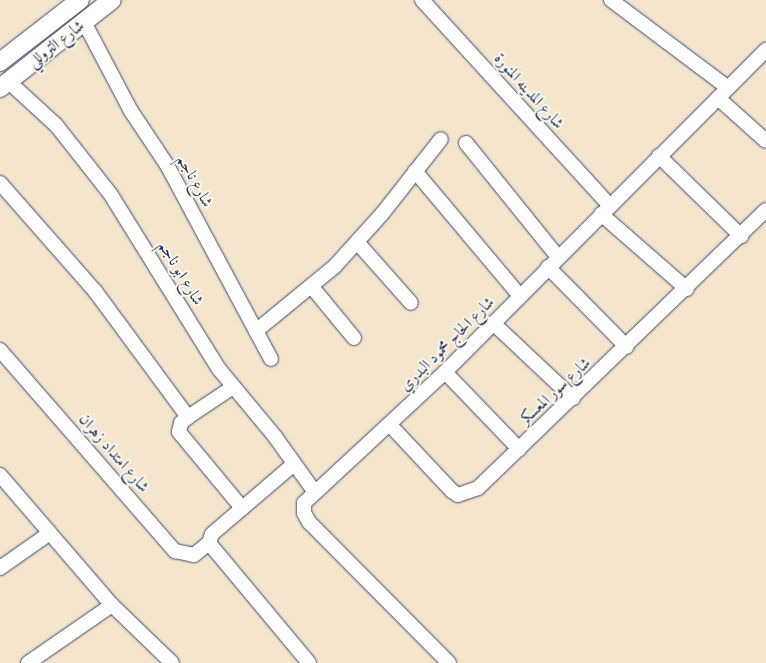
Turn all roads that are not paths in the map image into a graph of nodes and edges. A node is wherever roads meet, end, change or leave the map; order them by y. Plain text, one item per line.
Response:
1 (80, 0) edge
2 (112, 0) edge
3 (422, 0) edge
4 (611, 0) edge
5 (84, 22) junction
6 (766, 50) edge
7 (0, 62) edge
8 (4, 85) edge
9 (723, 93) junction
10 (440, 139) dead end
11 (766, 141) edge
12 (466, 143) dead end
13 (659, 156) junction
14 (415, 171) junction
15 (0, 183) edge
16 (606, 210) junction
17 (766, 210) edge
18 (741, 236) junction
19 (357, 242) junction
20 (553, 262) junction
21 (312, 287) junction
22 (686, 289) junction
23 (520, 296) junction
24 (411, 303) dead end
25 (493, 322) junction
26 (256, 331) junction
27 (354, 338) dead end
28 (627, 347) junction
29 (0, 350) edge
30 (271, 359) dead end
31 (445, 372) junction
32 (233, 387) junction
33 (573, 398) junction
34 (188, 417) junction
35 (390, 425) junction
36 (519, 449) junction
37 (294, 464) junction
38 (0, 475) edge
39 (314, 491) junction
40 (242, 508) junction
41 (50, 533) junction
42 (210, 544) junction
43 (0, 568) edge
44 (112, 605) junction
45 (28, 663) edge
46 (172, 663) edge
47 (309, 663) edge
48 (449, 663) edge

1 - 7 street, شارع التروللي
2 - 5 street, شارع التروللي
3 - 16 street, شارع المدينه المنورة
4 - 9 street
5 - 8 street, شارع التروللي
5 - 26 street, شارع ناجم
6 - 9 street, شارع الحاج محمود البدري
8 - 32 street, شارع ابو ناجم
9 - 11 street
9 - 13 street, شارع الحاج محمود البدري
10 - 14 street
12 - 20 street
13 - 16 street, شارع الحاج محمود البدري
13 - 18 street
14 - 19 street
14 - 23 street
15 - 34 street
16 - 20 street, شارع الحاج محمود البدري
16 - 22 street, شارع المدينه المنورة
17 - 18 street, شارع سور المعسكر
18 - 22 street, شارع سور المعسكر
19 - 21 street
19 - 24 street
20 - 23 street, شارع الحاج محمود البدري
20 - 28 street
21 - 26 street
21 - 27 street
22 - 28 street, شارع سور المعسكر
23 - 25 street, شارع الحاج محمود البدري
25 - 31 street, شارع الحاج محمود البدري
25 - 33 street
26 - 30 street, شارع ناجم
28 - 33 street, شارع سور المعسكر
29 - 42 street, شارع امتداد زهران
31 - 35 street, شارع الحاج محمود البدري
31 - 36 street
32 - 34 street
32 - 37 street, شارع ابو ناجم
33 - 36 street, شارع سور المعسكر
34 - 40 street
35 - 36 street, شارع سور المعسكر
35 - 39 street, شارع الحاج محمود البدري
37 - 39 street, شارع ابو ناجم
37 - 40 street
38 - 41 street
39 - 48 street, شارع الحاج محمود البدري
40 - 42 street
41 - 43 street
41 - 44 street
42 - 47 street
44 - 45 street
44 - 46 street

